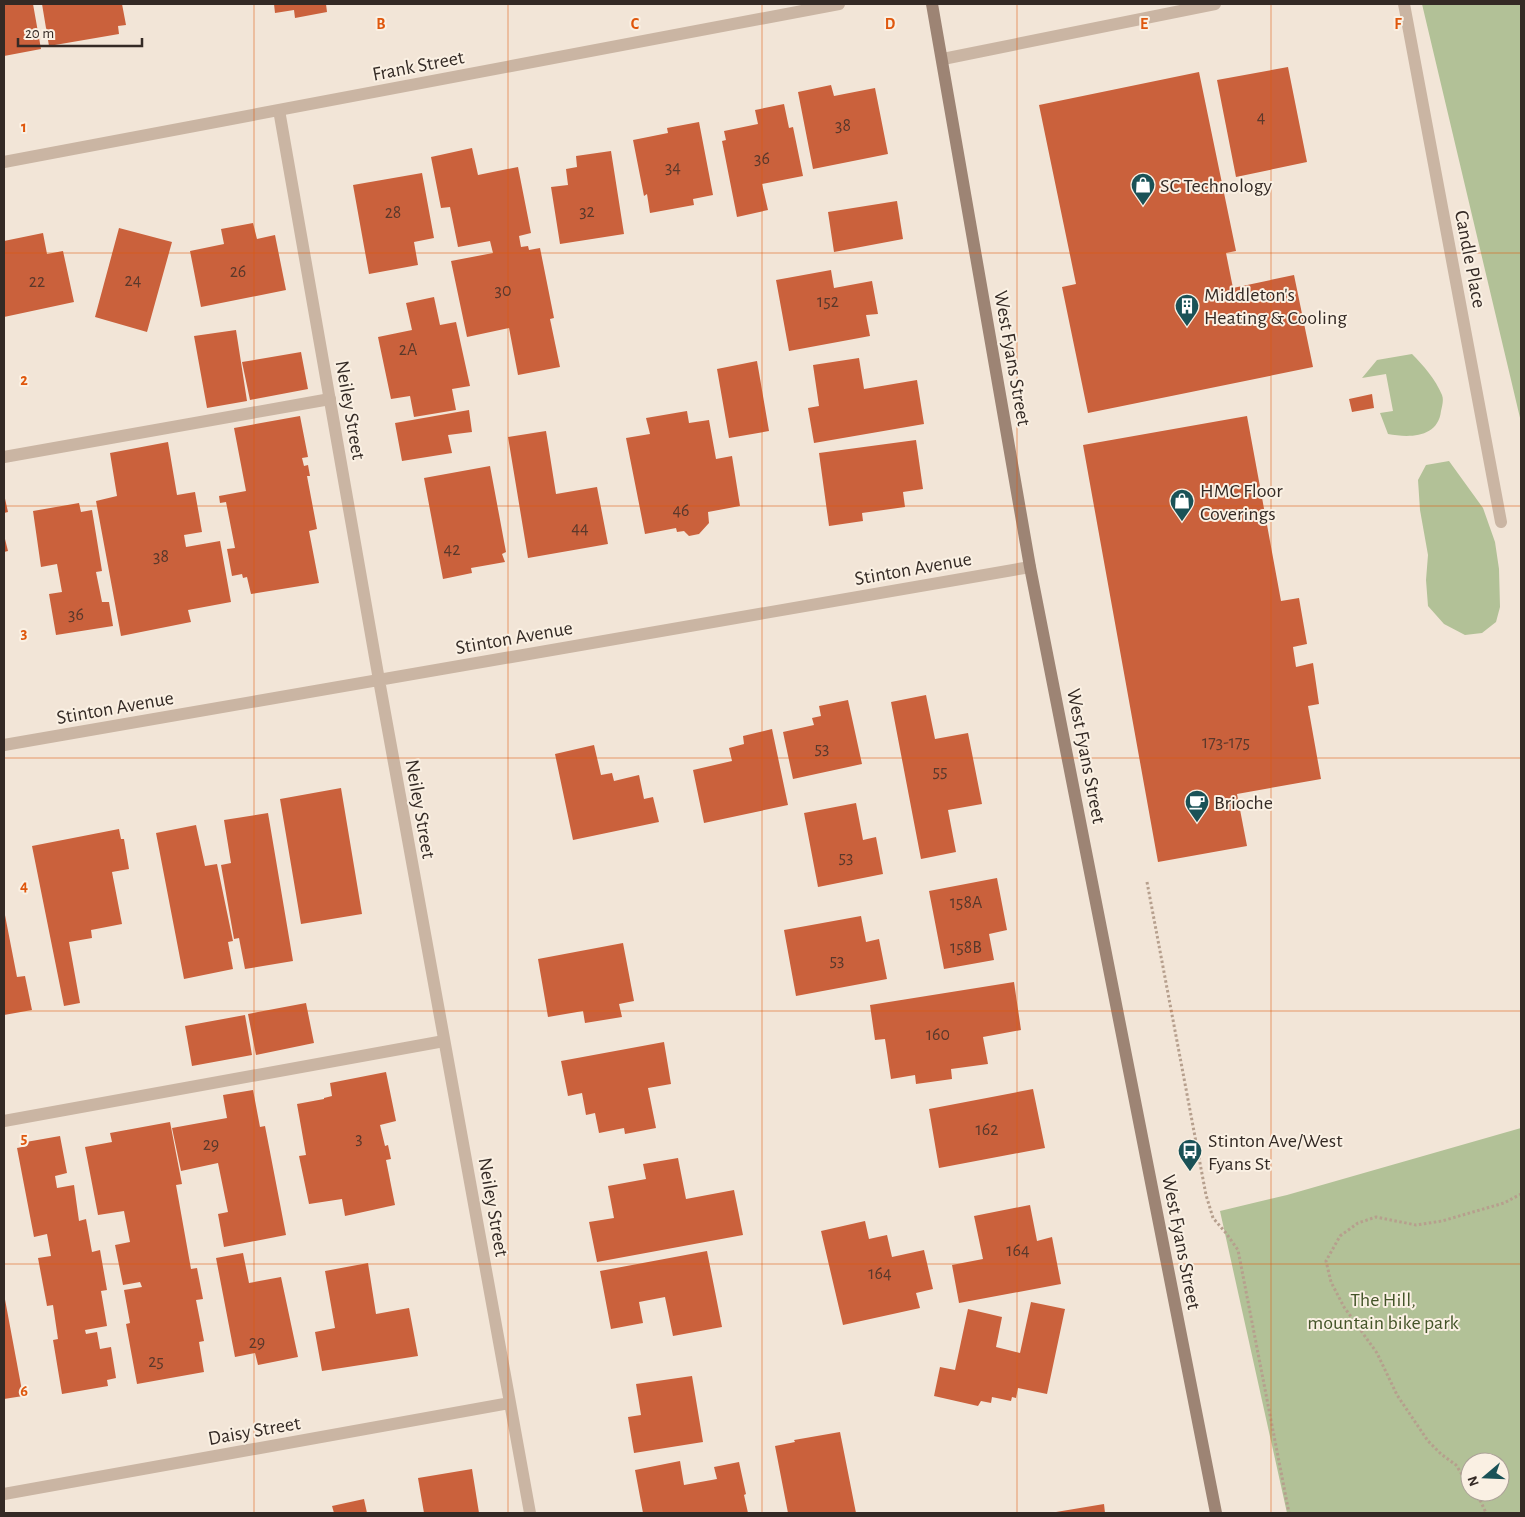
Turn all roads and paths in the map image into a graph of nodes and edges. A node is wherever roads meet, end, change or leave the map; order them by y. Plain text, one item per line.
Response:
1 (839, 4) edge
2 (932, 4) edge
3 (1215, 4) edge
4 (1404, 4) edge
5 (943, 59) junction
6 (279, 110) junction
7 (4, 162) edge
8 (330, 399) junction
9 (4, 457) edge
10 (1501, 522) dead end
11 (1030, 567) junction
12 (379, 680) junction
13 (4, 745) edge
14 (1147, 882) dead end
15 (444, 1041) junction
16 (4, 1121) edge
17 (1521, 1194) edge
18 (510, 1403) junction
19 (1460, 1471) edge
20 (4, 1494) edge
21 (530, 1513) edge
22 (1216, 1513) edge
23 (1289, 1513) edge

1 - 6 street, Frank Street
2 - 5 main road, West Fyans Street
3 - 5 street
4 - 10 street, Candle Place
5 - 11 main road, West Fyans Street
6 - 7 street, Frank Street
6 - 8 street, Neiley Street
8 - 9 street
8 - 12 street, Neiley Street
11 - 12 street, Stinton Avenue
11 - 22 main road, West Fyans Street
12 - 13 street, Stinton Avenue
12 - 15 street, Neiley Street
14 - 23 path
15 - 16 street
15 - 18 street, Neiley Street
17 - 19 path
18 - 20 street, Daisy Street
18 - 21 street, Neiley Street

